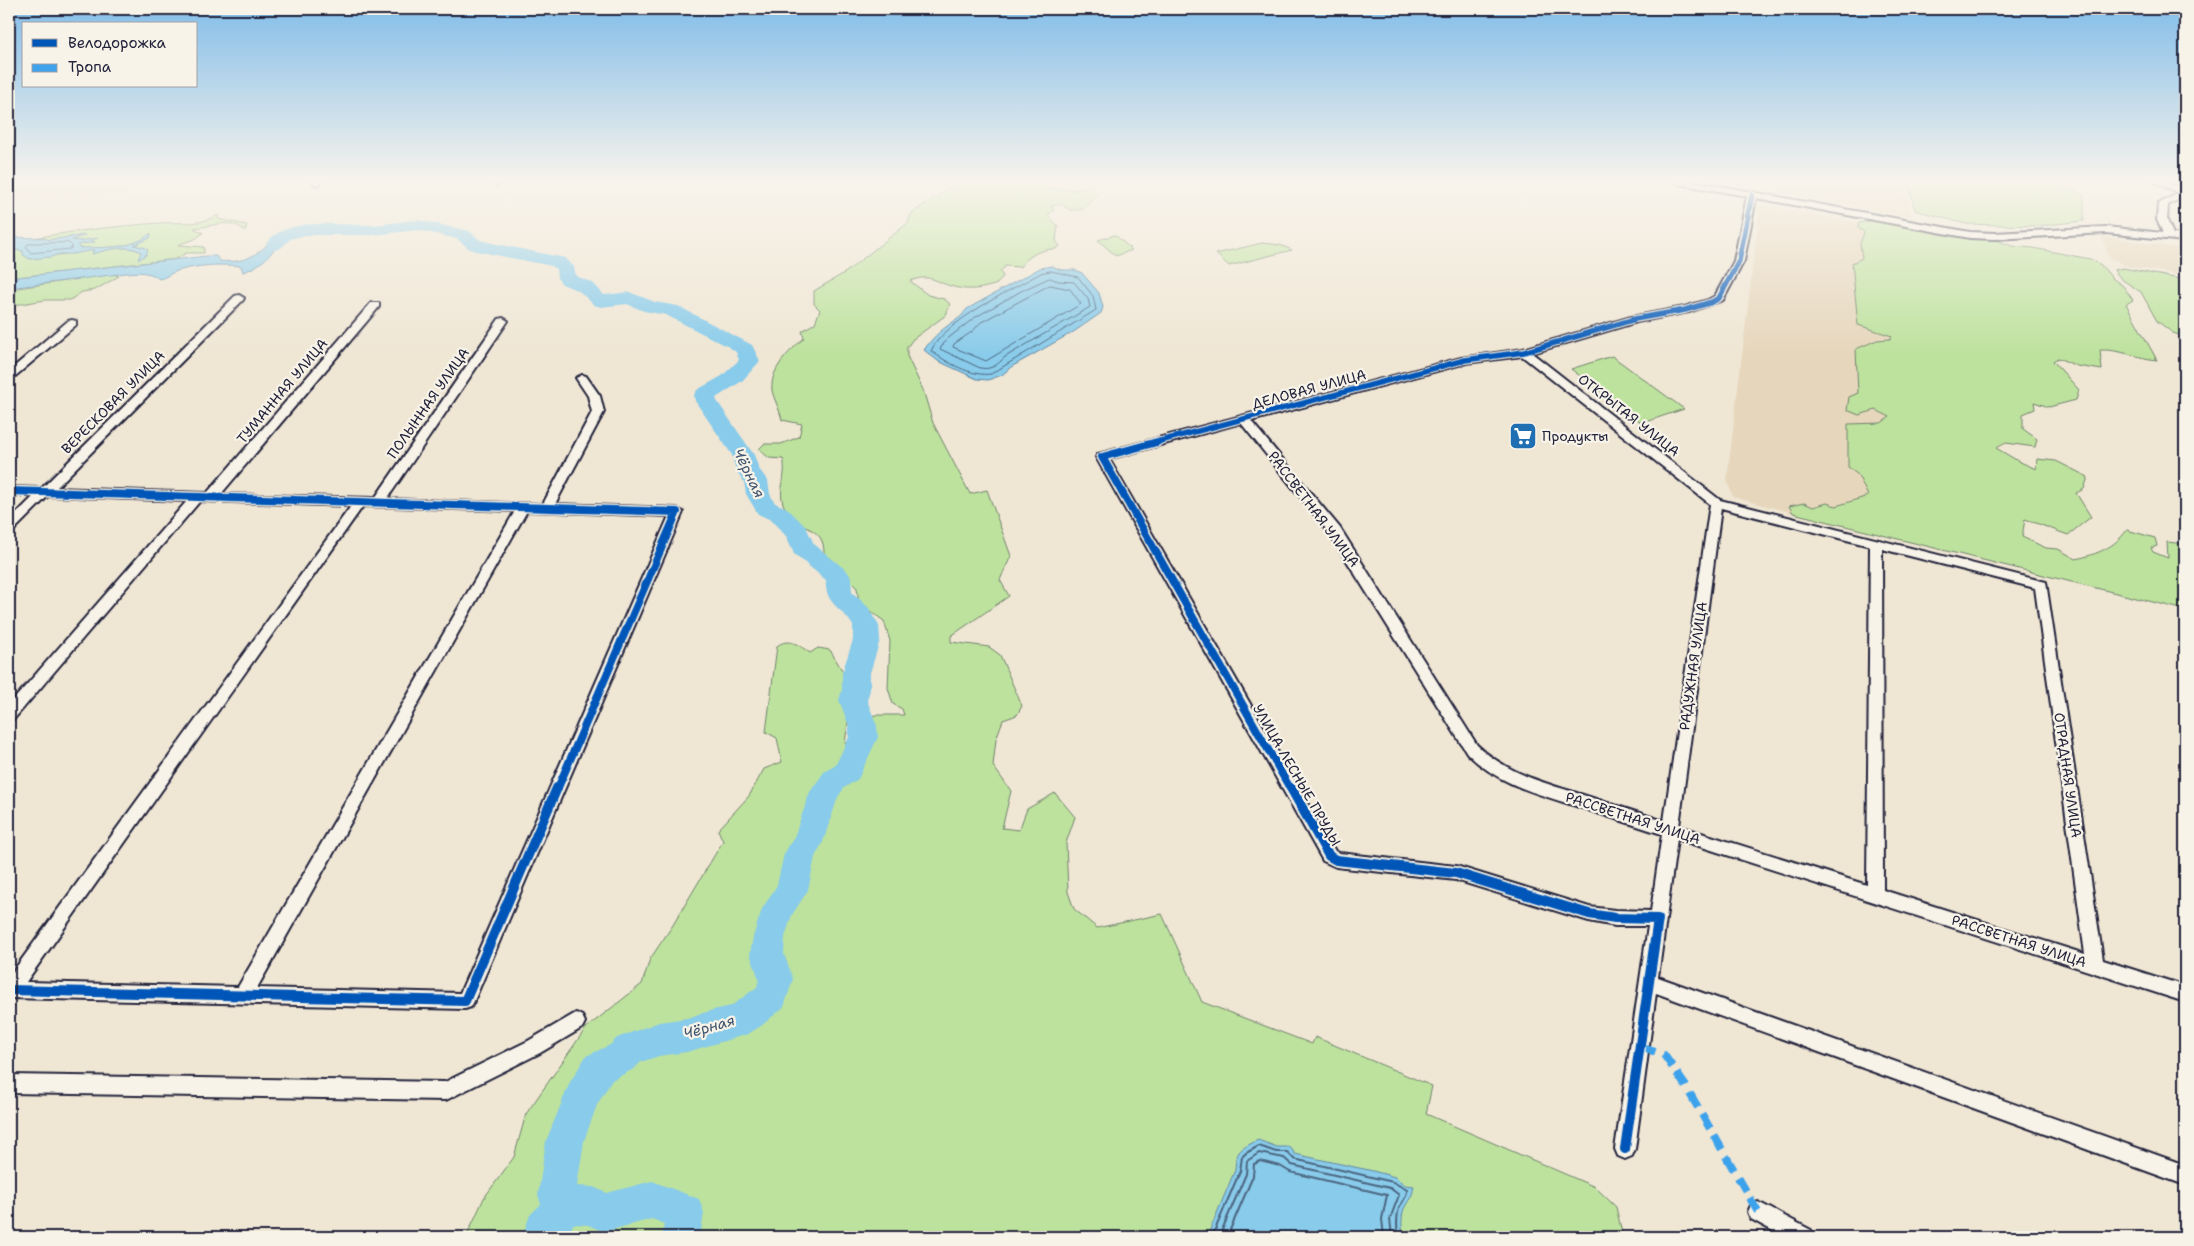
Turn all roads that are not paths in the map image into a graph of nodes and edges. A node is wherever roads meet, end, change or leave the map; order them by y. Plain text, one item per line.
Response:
1 (1743, 239) edge
2 (239, 298) dead end
3 (375, 305) dead end
4 (504, 321) dead end
5 (72, 323) dead end
6 (1524, 352) junction
7 (9, 376) edge
8 (582, 378) dead end
9 (1244, 419) junction
10 (1102, 457) joint
11 (9, 491) edge
12 (45, 492) junction
13 (197, 497) junction
14 (211, 497) junction
15 (360, 502) junction
16 (378, 503) junction
17 (1716, 503) junction
18 (523, 508) junction
19 (547, 508) junction
20 (9, 528) edge
21 (1876, 543) junction
22 (9, 715) edge
23 (1670, 830) junction
24 (1875, 895) junction
25 (1658, 919) junction
26 (2095, 965) junction
27 (1649, 982) junction
28 (9, 990) edge
29 (2185, 994) edge
30 (243, 996) junction
31 (576, 1022) dead end
32 (9, 1084) edge
33 (1626, 1149) dead end
34 (2185, 1175) edge
35 (1758, 1212) dead end
36 (1804, 1237) edge

1 - 6 street, ДЕЛОВАЯ УЛИЦА
2 - 12 street, ВЕРЕСКОВАЯ УЛИЦА
3 - 14 street, ТУМАННАЯ УЛИЦА
4 - 16 street, ПОЛЫННАЯ УЛИЦА
5 - 7 street
6 - 9 street, ДЕЛОВАЯ УЛИЦА
6 - 17 street, ОТКРЫТАЯ УЛИЦА
8 - 19 street
9 - 10 street, ДЕЛОВАЯ УЛИЦА
9 - 23 street, РАССВЕТНАЯ УЛИЦА
10 - 25 street, УЛИЦА ЛЕСНЫЕ ПРУДЫ
11 - 12 street
12 - 13 street
12 - 20 street, ВЕРЕСКОВАЯ УЛИЦА
13 - 14 street
13 - 22 street
14 - 15 street
15 - 16 street
15 - 28 street
16 - 18 street
17 - 21 street
17 - 23 street, РАДУЖНАЯ УЛИЦА
18 - 19 street
18 - 30 street
19 - 30 street
21 - 24 street
21 - 26 street, ОТРАДНАЯ УЛИЦА
23 - 24 street, РАССВЕТНАЯ УЛИЦА
23 - 25 street, РАДУЖНАЯ УЛИЦА
24 - 26 street, РАССВЕТНАЯ УЛИЦА
25 - 27 street
26 - 29 street, РАССВЕТНАЯ УЛИЦА
27 - 33 street
27 - 34 street
28 - 30 street
31 - 32 street
35 - 36 street

